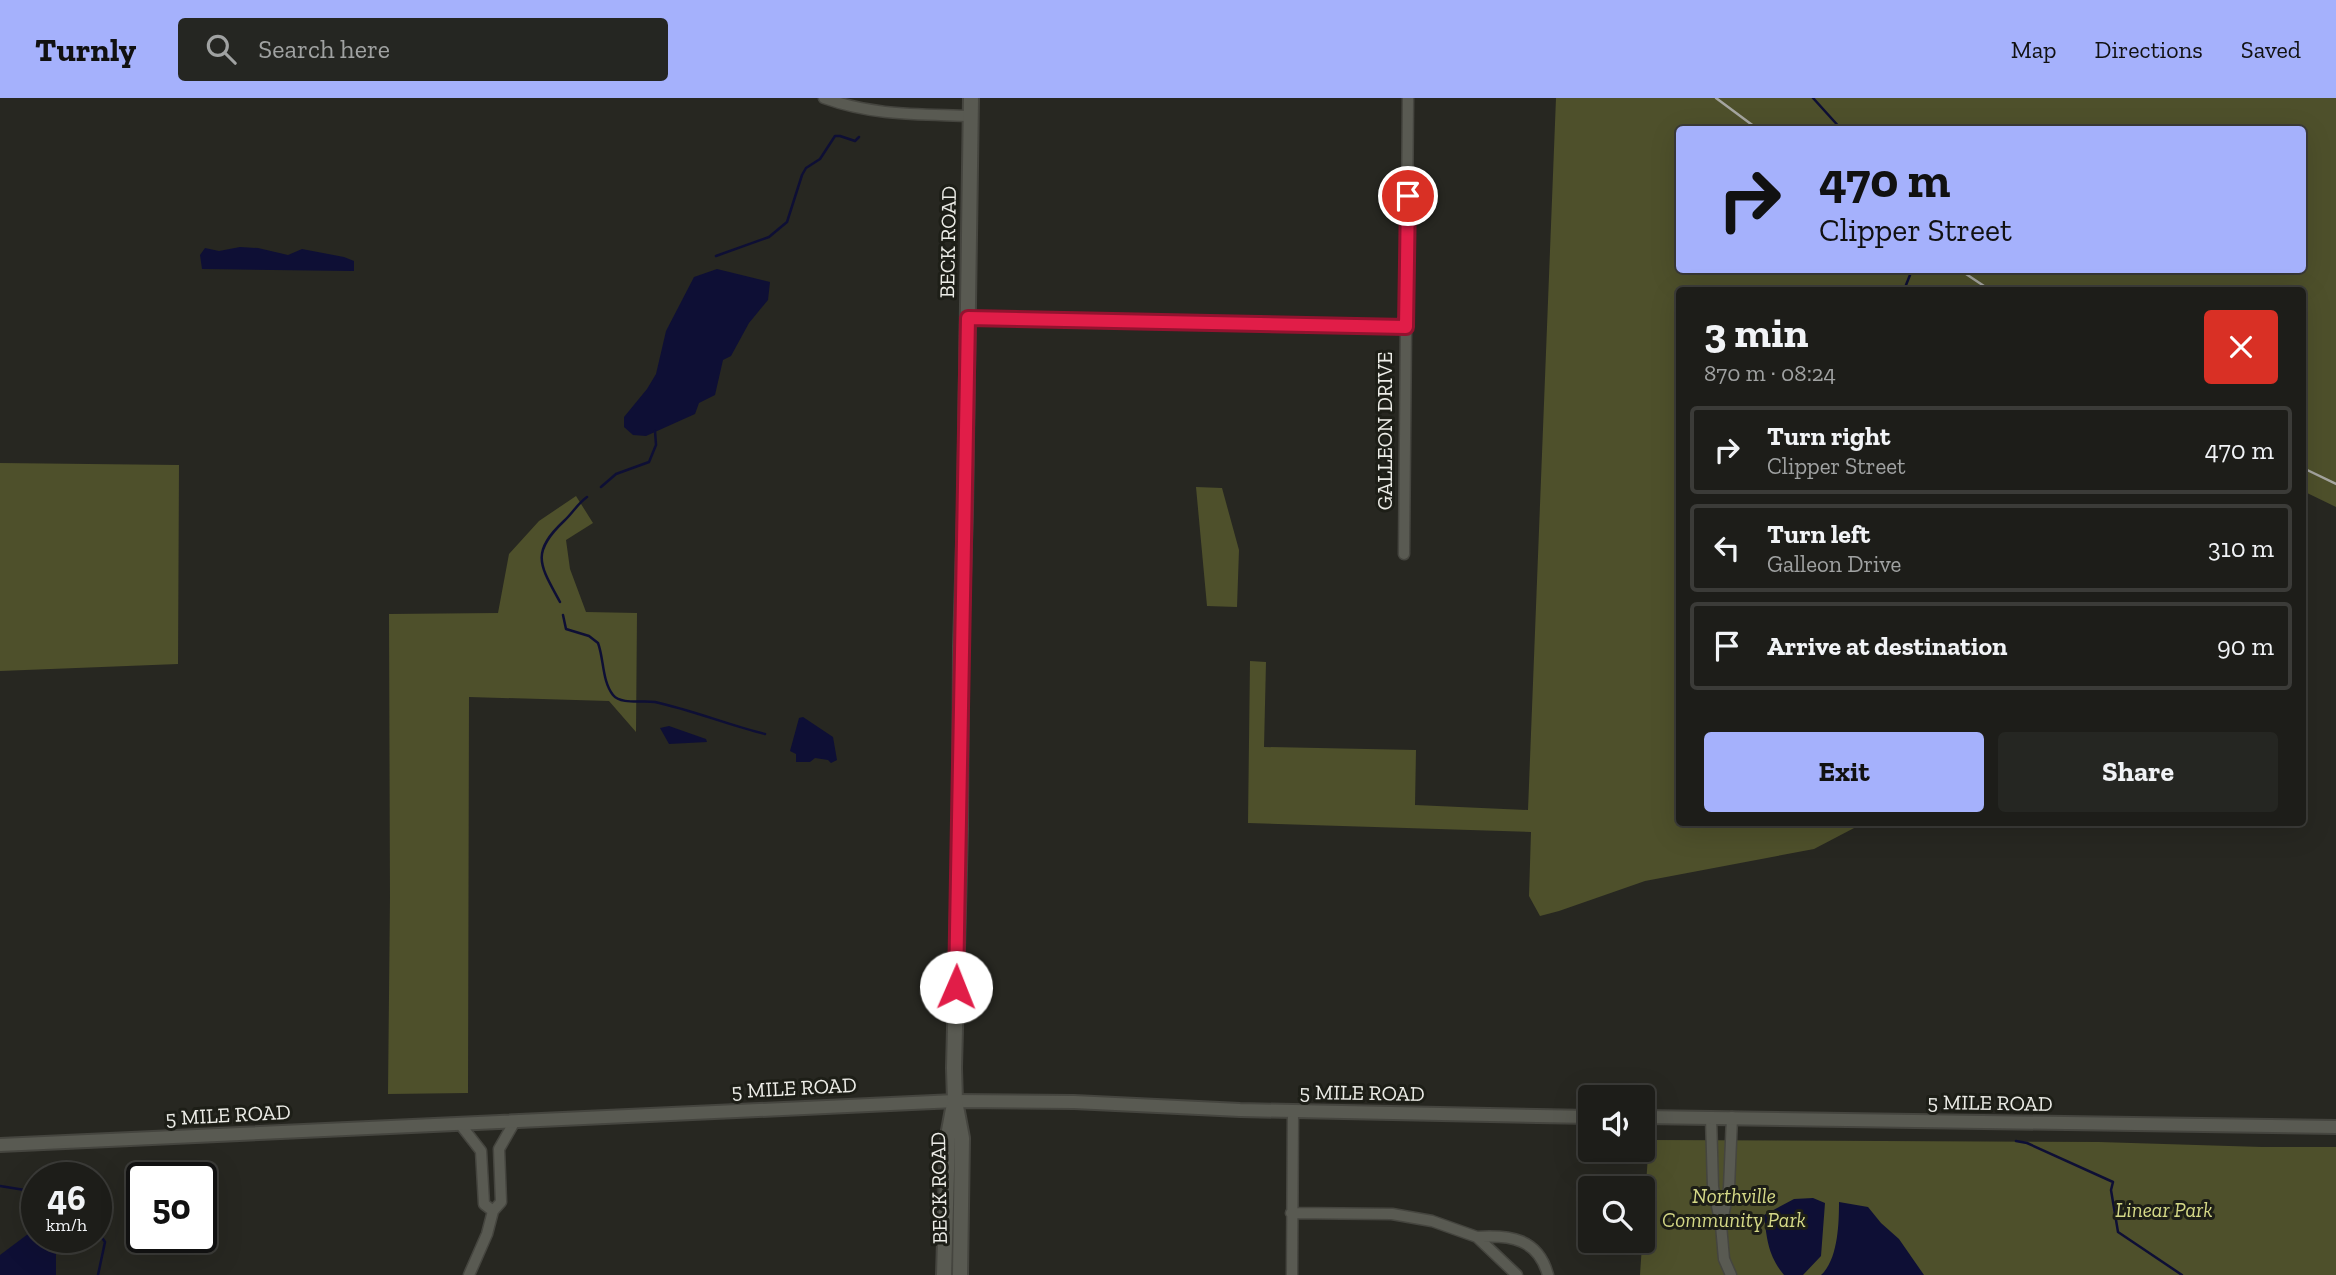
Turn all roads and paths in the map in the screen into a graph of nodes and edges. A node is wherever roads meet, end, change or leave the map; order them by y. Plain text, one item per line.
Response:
1 (824, 98) edge
2 (971, 98) edge
3 (1408, 98) edge
4 (970, 116) junction
5 (968, 318) junction
6 (1406, 327) junction
7 (1404, 554) dead end
8 (955, 1101) junction
9 (1293, 1111) junction
10 (1578, 1117) edge
11 (1655, 1117) edge
12 (1711, 1117) junction
13 (1732, 1117) junction
14 (515, 1121) junction
15 (460, 1124) junction
16 (2336, 1127) edge
17 (0, 1145) edge
18 (493, 1211) junction
19 (1291, 1213) junction
20 (1721, 1225) junction
21 (1477, 1237) junction
22 (469, 1275) edge
23 (944, 1275) edge
24 (960, 1275) edge
25 (1292, 1275) edge
26 (1517, 1275) edge
27 (1548, 1275) edge
28 (1731, 1275) edge

1 - 4 street
2 - 4 main road, BECK ROAD
3 - 6 street, GALLEON DRIVE
4 - 5 main road, BECK ROAD
5 - 6 street
5 - 8 main road, BECK ROAD
6 - 7 street, GALLEON DRIVE
8 - 9 street, 5 MILE ROAD
8 - 14 street, 5 MILE ROAD
8 - 23 main road, BECK ROAD
8 - 24 main road, BECK ROAD
9 - 10 street, 5 MILE ROAD
9 - 19 street
11 - 12 street, 5 MILE ROAD
12 - 13 street, 5 MILE ROAD
12 - 20 street
13 - 16 street, 5 MILE ROAD
13 - 20 street
14 - 15 street, 5 MILE ROAD
14 - 18 street
15 - 17 street, 5 MILE ROAD
15 - 18 street
18 - 22 street
19 - 21 street
19 - 25 street
20 - 28 street
21 - 26 street
21 - 27 street

